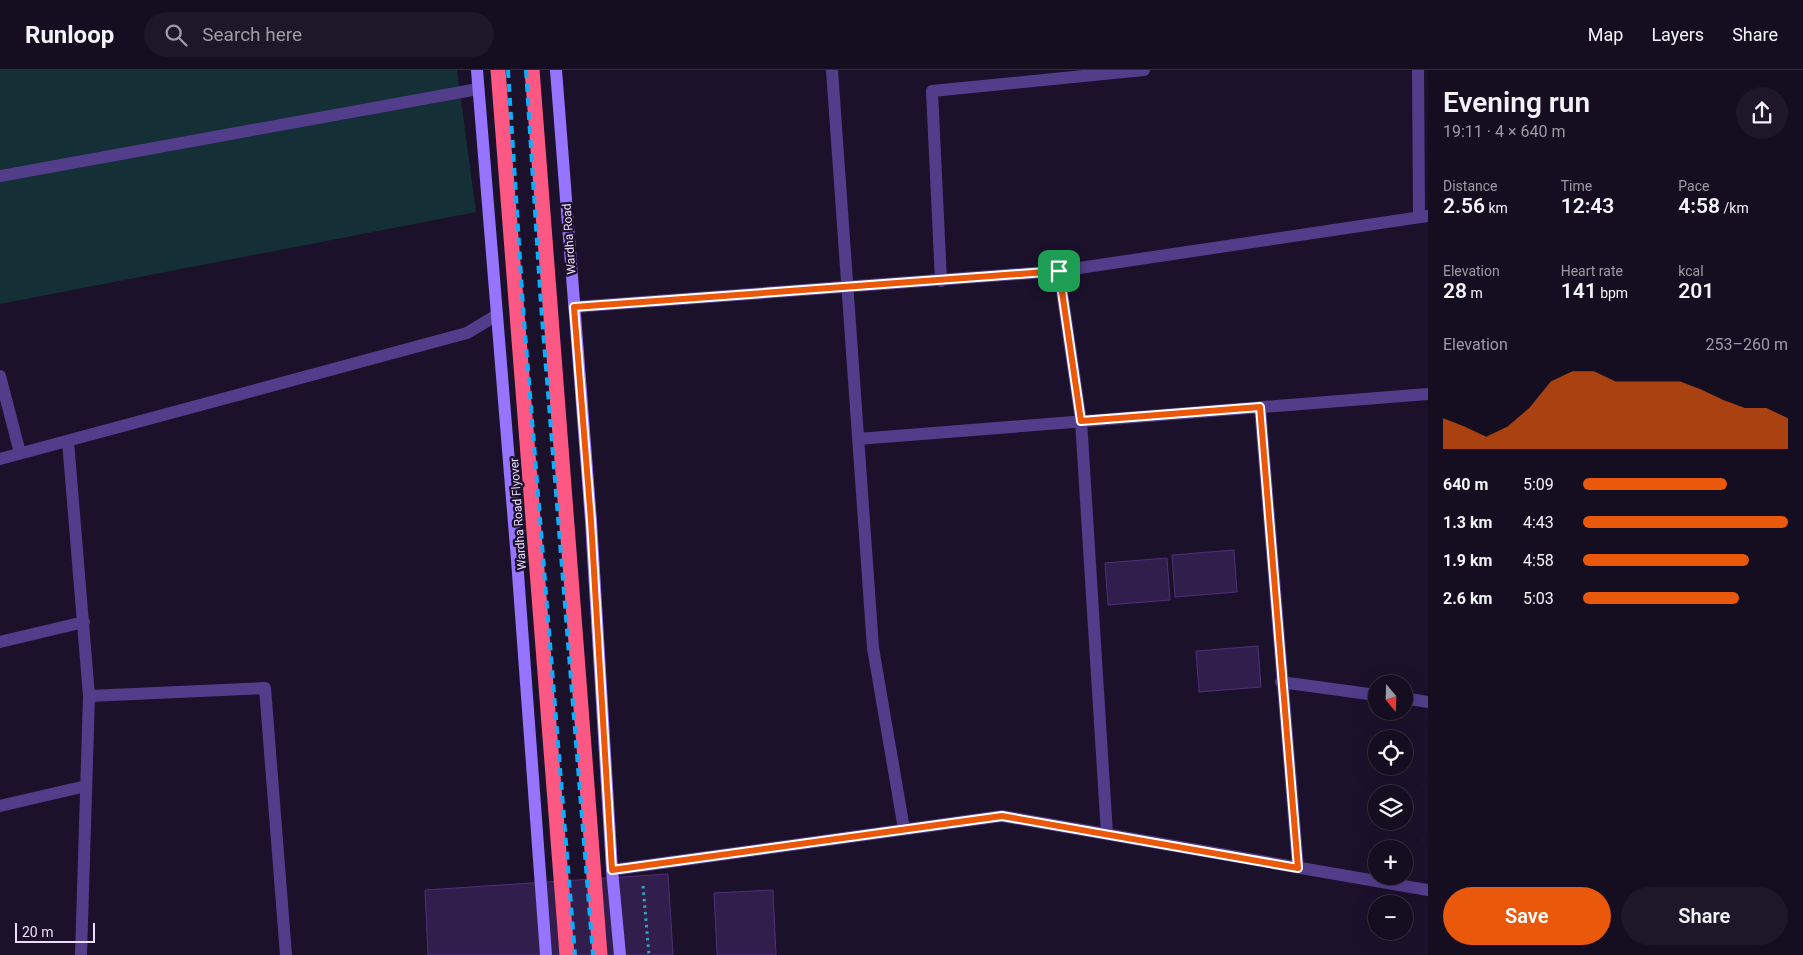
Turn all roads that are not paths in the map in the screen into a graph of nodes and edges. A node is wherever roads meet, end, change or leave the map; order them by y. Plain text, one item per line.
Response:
1 (477, 70) edge
2 (498, 70) edge
3 (532, 70) edge
4 (556, 70) edge
5 (832, 70) edge
6 (1144, 70) edge
7 (1418, 70) edge
8 (478, 89) junction
9 (0, 176) edge
10 (1423, 217) edge
11 (1059, 271) junction
12 (941, 281) junction
13 (850, 288) junction
14 (574, 307) junction
15 (497, 315) junction
16 (0, 376) edge
17 (1428, 394) edge
18 (1260, 407) junction
19 (1081, 421) junction
20 (858, 439) junction
21 (68, 441) junction
22 (20, 453) junction
23 (0, 459) edge
24 (84, 622) junction
25 (0, 642) edge
26 (1281, 682) junction
27 (1368, 694) edge
28 (89, 696) junction
29 (1413, 700) edge
30 (1428, 702) edge
31 (86, 786) junction
32 (0, 806) edge
33 (904, 829) junction
34 (1107, 834) junction
35 (1298, 868) junction
36 (612, 870) junction
37 (1428, 890) edge
38 (80, 955) edge
39 (286, 955) edge
40 (546, 955) edge
41 (568, 955) edge
42 (600, 955) edge
43 (620, 955) edge

1 - 8 street
2 - 41 highway, Wardha Road Flyover
3 - 42 highway
4 - 14 street, Wardha Road
5 - 13 street
6 - 12 street
7 - 10 street
8 - 9 street
8 - 15 street
10 - 11 street
11 - 12 street
11 - 19 street
12 - 13 street
13 - 14 street
13 - 20 street
14 - 36 street, Wardha Road
15 - 21 street
15 - 40 street
16 - 22 street
17 - 18 street
18 - 19 street
18 - 26 street
19 - 20 street
19 - 34 street
20 - 33 street
21 - 22 street
21 - 24 street
22 - 23 street
24 - 25 street
24 - 28 street
26 - 27 street
26 - 35 street
28 - 31 street
28 - 39 street
29 - 30 street
31 - 32 street
31 - 38 street
33 - 34 street
33 - 36 street
34 - 35 street
35 - 37 street
36 - 43 street, Wardha Road

